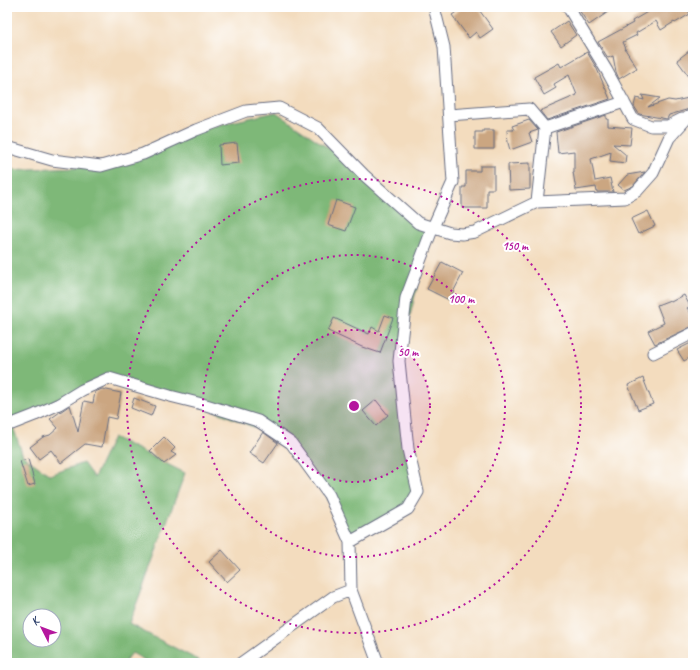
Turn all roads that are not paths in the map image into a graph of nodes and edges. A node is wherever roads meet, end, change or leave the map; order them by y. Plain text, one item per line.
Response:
1 (434, 7) edge
2 (568, 7) edge
3 (624, 102) junction
4 (449, 115) junction
5 (690, 116) edge
6 (545, 128) junction
7 (7, 147) edge
8 (537, 202) junction
9 (433, 227) junction
10 (693, 333) edge
11 (653, 353) dead end
12 (7, 423) edge
13 (350, 542) junction
14 (351, 590) junction
15 (241, 663) edge
16 (378, 663) edge

1 - 4 street
2 - 3 street
3 - 5 street
3 - 6 street
4 - 6 street
4 - 9 street
5 - 8 street
6 - 8 street
7 - 9 street
8 - 9 street
9 - 13 street
10 - 11 street
12 - 13 street
13 - 14 street
14 - 15 street
14 - 16 street

